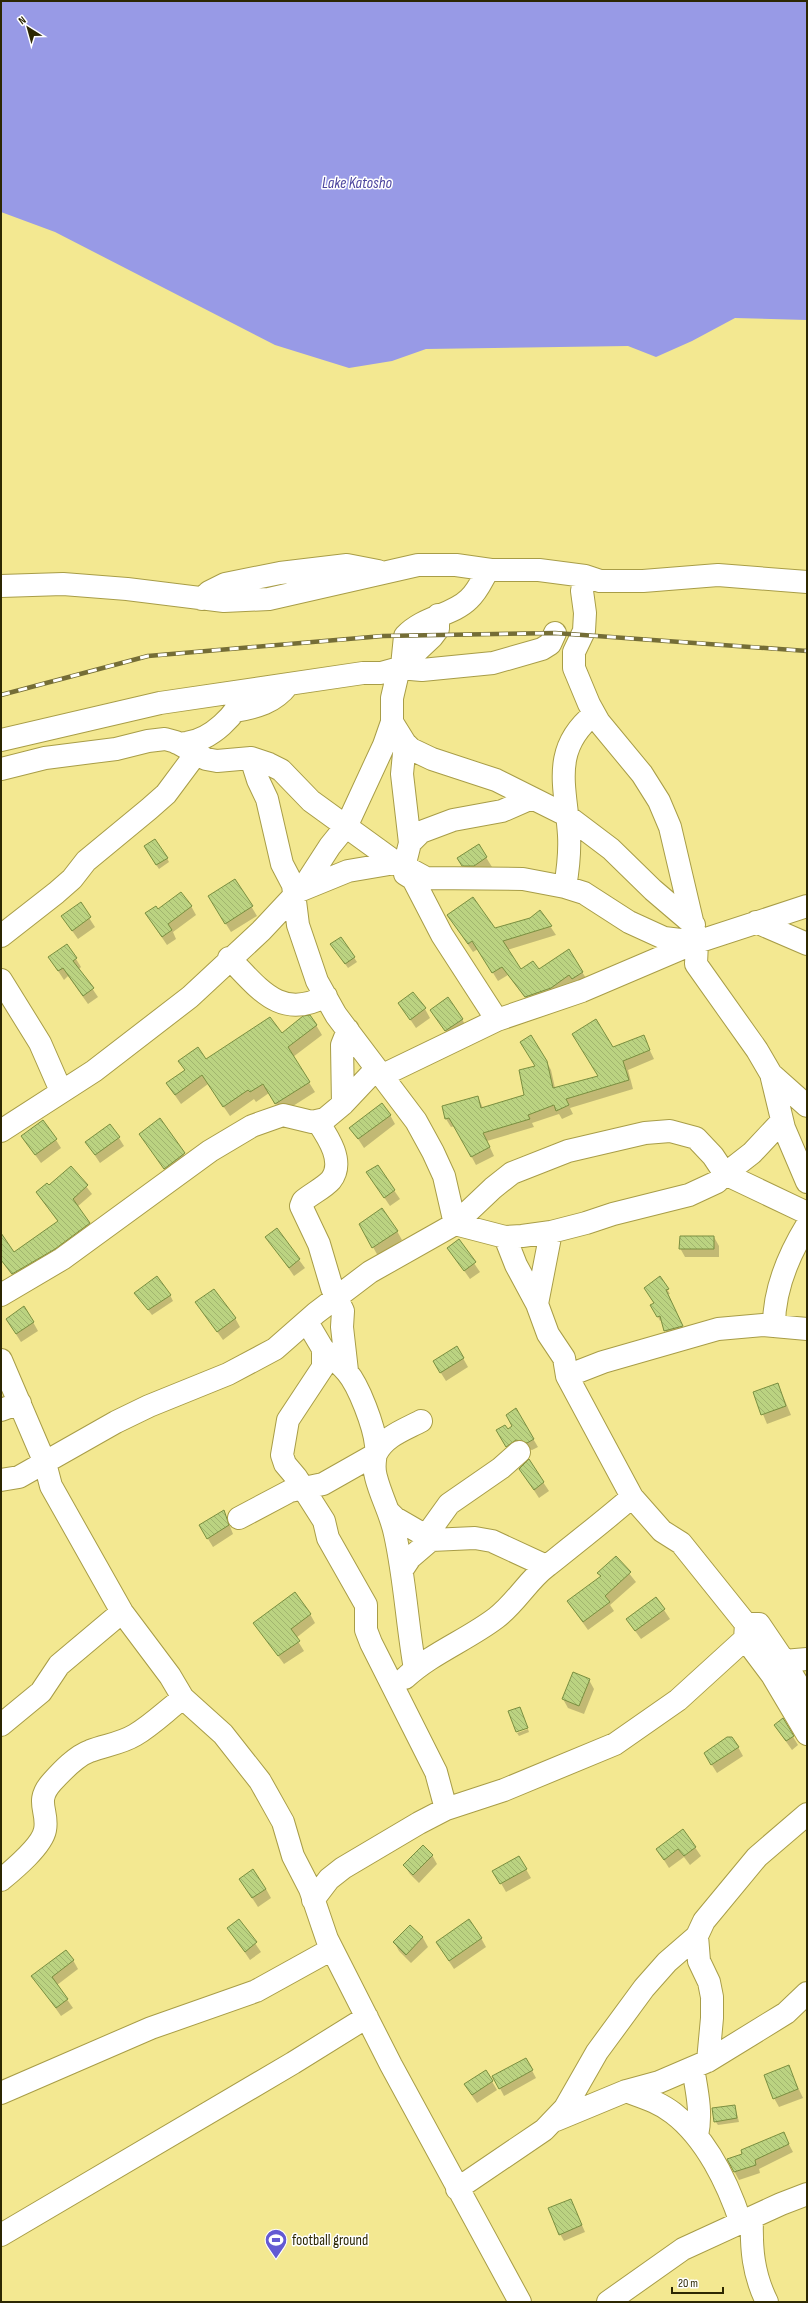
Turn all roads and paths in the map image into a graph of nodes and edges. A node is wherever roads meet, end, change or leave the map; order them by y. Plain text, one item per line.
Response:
1 (488, 570) junction
2 (585, 576) junction
3 (807, 582) edge
4 (1, 586) edge
5 (555, 633) dead end
6 (400, 667) junction
7 (289, 685) junction
8 (246, 692) junction
9 (236, 711) junction
10 (594, 714) junction
11 (392, 722) junction
12 (1, 740) edge
13 (177, 743) junction
14 (405, 743) junction
15 (195, 755) junction
16 (251, 758) junction
17 (1, 769) edge
18 (532, 798) junction
19 (566, 815) junction
20 (347, 825) junction
21 (410, 843) junction
22 (402, 865) junction
23 (564, 887) junction
24 (294, 893) junction
25 (807, 906) edge
26 (756, 922) junction
27 (695, 933) junction
28 (1, 936) edge
29 (807, 944) edge
30 (229, 958) junction
31 (1, 980) edge
32 (326, 996) junction
33 (497, 1020) junction
34 (348, 1030) junction
35 (379, 1072) junction
36 (771, 1074) junction
37 (61, 1091) junction
38 (343, 1104) junction
39 (807, 1106) edge
40 (318, 1122) junction
41 (782, 1122) junction
42 (1, 1131) edge
43 (724, 1174) junction
44 (807, 1182) edge
45 (807, 1213) edge
46 (455, 1224) junction
47 (807, 1225) edge
48 (552, 1232) junction
49 (505, 1238) junction
50 (1, 1295) edge
51 (338, 1297) junction
52 (537, 1304) junction
53 (307, 1322) junction
54 (774, 1325) junction
55 (807, 1330) edge
56 (323, 1349) junction
57 (1, 1360) edge
58 (347, 1371) junction
59 (567, 1376) junction
60 (11, 1406) edge
61 (421, 1421) dead end
62 (519, 1452) dead end
63 (376, 1454) junction
64 (44, 1463) junction
65 (1, 1480) edge
66 (304, 1490) junction
67 (632, 1497) junction
68 (388, 1511) junction
69 (239, 1518) dead end
70 (429, 1538) junction
71 (546, 1566) junction
72 (402, 1570) junction
73 (122, 1612) junction
74 (745, 1631) junction
75 (807, 1659) edge
76 (784, 1660) junction
77 (415, 1669) junction
78 (394, 1688) junction
79 (183, 1698) junction
80 (807, 1700) edge
81 (1, 1725) edge
82 (807, 1734) edge
83 (446, 1809) junction
84 (807, 1814) edge
85 (1, 1880) edge
86 (313, 1900) junction
87 (697, 1936) junction
88 (332, 1949) junction
89 (807, 1993) edge
90 (367, 2017) junction
91 (701, 2064) junction
92 (626, 2091) junction
93 (1, 2093) edge
94 (553, 2121) junction
95 (697, 2136) junction
96 (457, 2189) junction
97 (807, 2194) edge
98 (746, 2221) junction
99 (1, 2235) edge
100 (520, 2302) edge
101 (608, 2302) edge
102 (767, 2302) edge

1 - 2 street
1 - 4 street
1 - 6 street
2 - 3 street
2 - 10 street
5 - 6 street
6 - 7 street
6 - 11 street
7 - 8 street
7 - 9 street
8 - 9 street
8 - 12 street
9 - 13 street
10 - 19 street
10 - 27 street
11 - 14 street
11 - 20 street
13 - 15 street
13 - 17 street
14 - 18 street
14 - 21 street
15 - 16 street
15 - 28 street
16 - 20 street
16 - 24 street
18 - 19 street
18 - 21 street
19 - 23 street
19 - 27 street
20 - 22 street
20 - 24 street
21 - 22 street
22 - 23 street
22 - 24 street
22 - 33 street
23 - 27 street
24 - 30 street
24 - 32 street
25 - 26 street
26 - 27 street
26 - 29 street
27 - 33 street
27 - 36 street
30 - 32 street
30 - 37 street
31 - 37 street
32 - 34 street
33 - 35 street
34 - 35 street
34 - 38 street
35 - 38 street
35 - 46 street
36 - 39 street
36 - 41 street
37 - 42 street
38 - 40 street
39 - 41 street
40 - 50 street
40 - 51 street
41 - 43 street
41 - 44 street
43 - 45 street
43 - 46 street
43 - 48 street
46 - 49 street
46 - 51 street
47 - 54 street
48 - 49 street
48 - 52 street
49 - 52 street
51 - 53 street
51 - 58 street
52 - 59 street
53 - 56 street
53 - 64 street
54 - 55 street
54 - 59 street
56 - 58 street
56 - 66 street
57 - 60 street
58 - 63 street
59 - 67 street
60 - 64 street
61 - 63 street
62 - 70 street
63 - 66 street
63 - 68 street
64 - 65 street
64 - 73 street
66 - 69 street
66 - 78 street
67 - 71 street
67 - 74 street
68 - 70 street
68 - 72 street
70 - 71 street
70 - 72 street
71 - 77 street
72 - 77 street
73 - 79 street
73 - 81 street
74 - 76 street
74 - 82 street
74 - 83 street
75 - 76 street
76 - 80 street
77 - 78 street
78 - 83 street
79 - 85 street
79 - 86 street
83 - 86 street
84 - 87 street
86 - 88 street
87 - 91 street
87 - 94 street
88 - 90 street
88 - 93 street
89 - 91 street
90 - 96 street
90 - 99 street
91 - 92 street
91 - 95 street
92 - 94 street
92 - 95 street
94 - 96 street
95 - 98 street
96 - 100 street
97 - 98 street
98 - 101 street
98 - 102 street

